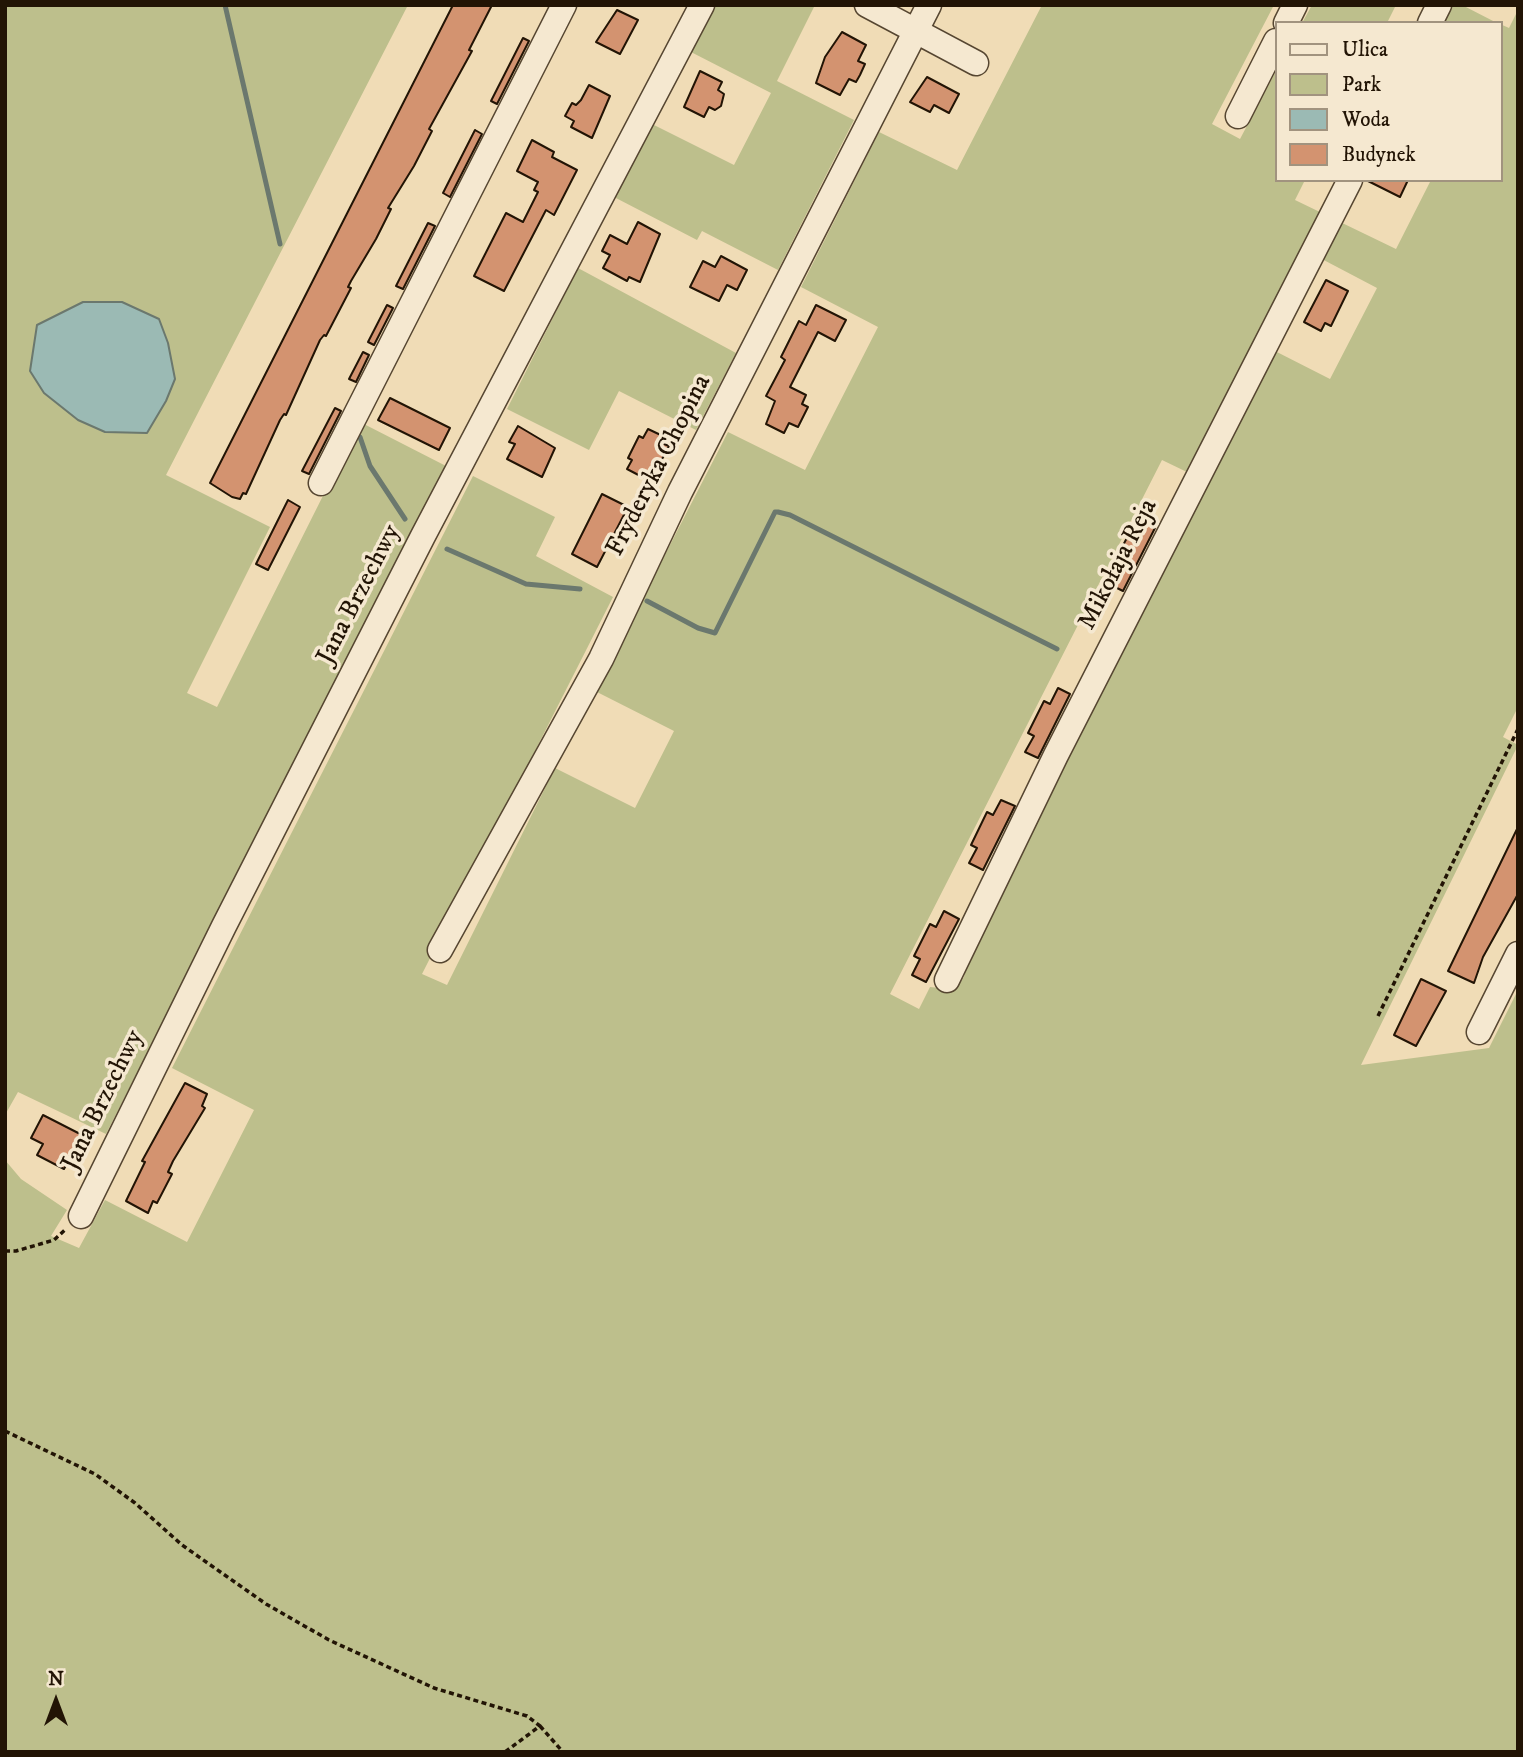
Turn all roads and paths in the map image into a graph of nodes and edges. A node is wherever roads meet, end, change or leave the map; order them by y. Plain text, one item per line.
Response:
1 (564, 5) edge
2 (702, 5) edge
3 (867, 5) edge
4 (929, 5) edge
5 (1295, 5) edge
6 (1439, 5) edge
7 (1287, 21) edge
8 (1431, 21) edge
9 (916, 31) junction
10 (1274, 45) edge
11 (976, 63) dead end
12 (1238, 117) dead end
13 (1349, 182) edge
14 (321, 482) dead end
15 (1518, 729) edge
16 (440, 950) dead end
17 (1518, 954) edge
18 (947, 980) dead end
19 (1378, 1016) dead end
20 (1479, 1032) dead end
21 (81, 1216) joint
22 (5, 1251) edge
23 (5, 1431) edge
24 (540, 1727) junction
25 (505, 1752) edge
26 (563, 1752) edge

1 - 14 street
2 - 21 street, Jana Brzechwy
3 - 9 street
4 - 9 street, Fryderyka Chopina
5 - 7 street
6 - 8 street
9 - 11 street
9 - 16 street, Fryderyka Chopina
10 - 12 street
13 - 18 street, Mikołaja Reja
15 - 19 path
17 - 20 street
21 - 22 path
23 - 24 path
24 - 25 path
24 - 26 path

